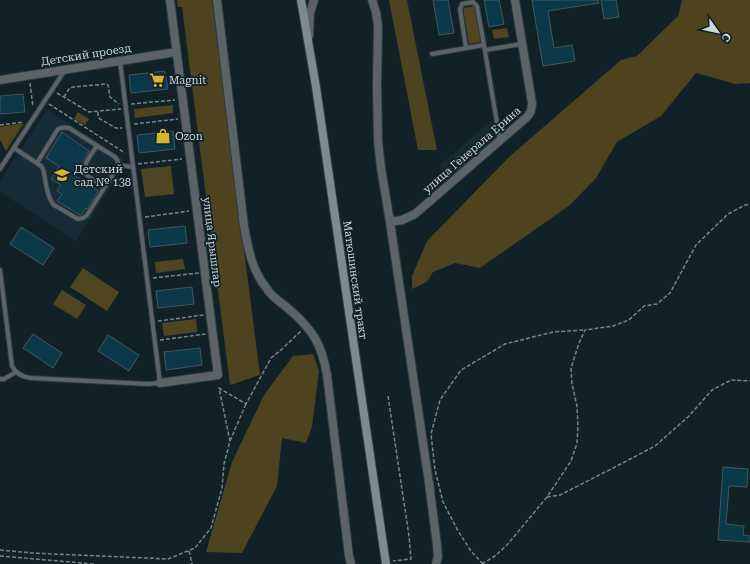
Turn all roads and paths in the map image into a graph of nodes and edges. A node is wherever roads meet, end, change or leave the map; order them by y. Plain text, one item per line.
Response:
1 (170, 0) edge
2 (218, 0) edge
3 (301, 0) edge
4 (314, 0) edge
5 (372, 0) edge
6 (515, 0) edge
7 (522, 44) junction
8 (484, 45) junction
9 (309, 47) junction
10 (466, 48) junction
11 (485, 50) junction
12 (176, 52) junction
13 (432, 54) dead end
14 (120, 61) junction
15 (65, 70) junction
16 (28, 75) junction
17 (0, 80) edge
18 (52, 90) junction
19 (64, 97) junction
20 (182, 99) junction
21 (44, 101) junction
22 (125, 107) junction
23 (98, 112) junction
24 (35, 116) junction
25 (185, 118) junction
26 (32, 120) junction
27 (0, 125) edge
28 (128, 126) junction
29 (500, 141) junction
30 (97, 146) junction
31 (14, 148) junction
32 (132, 157) junction
33 (190, 158) junction
34 (36, 162) junction
35 (118, 165) junction
36 (133, 165) junction
37 (0, 169) edge
38 (105, 187) junction
39 (750, 204) edge
40 (197, 210) junction
41 (139, 218) junction
42 (390, 222) junction
43 (0, 270) edge
44 (205, 272) junction
45 (147, 279) junction
46 (210, 314) junction
47 (152, 322) junction
48 (307, 326) junction
49 (585, 330) junction
50 (212, 334) junction
51 (154, 341) junction
52 (16, 372) junction
53 (0, 379) edge
54 (750, 381) edge
55 (160, 383) junction
56 (388, 396) dead end
57 (246, 404) junction
58 (230, 440) junction
59 (547, 497) junction
60 (0, 550) edge
61 (189, 551) junction
62 (0, 556) edge
63 (386, 563) edge
64 (94, 564) edge
65 (192, 564) edge
66 (351, 564) edge
67 (436, 564) edge
68 (482, 564) edge

1 - 12 street, улица Ярышлар
2 - 48 street
3 - 9 main road, Матюшинский тракт
4 - 9 street
5 - 42 street
6 - 7 street, улица Генерала Ерина
7 - 11 lane
7 - 29 street, улица Генерала Ерина
8 - 10 lane
8 - 10 lane
8 - 11 lane
9 - 63 main road, Матюшинский тракт
10 - 13 lane
11 - 29 lane
12 - 14 street, Детский проезд
12 - 20 street, улица Ярышлар
14 - 15 street, Детский проезд
14 - 22 lane
15 - 16 street, Детский проезд
15 - 18 lane
16 - 17 street, Детский проезд
16 - 24 path
18 - 19 path
18 - 21 lane
19 - 22 path
19 - 23 path
20 - 22 path
20 - 25 street, улица Ярышлар
21 - 24 lane
21 - 32 path
22 - 23 path
22 - 28 lane
23 - 28 path
24 - 26 lane
25 - 28 path
25 - 33 street, улица Ярышлар
26 - 27 path
26 - 31 lane
28 - 32 lane
29 - 42 street, улица Генерала Ерина
30 - 34 lane
30 - 35 lane
30 - 38 lane
31 - 34 lane
31 - 37 lane
32 - 36 lane
33 - 36 path
33 - 40 street, улица Ярышлар
34 - 38 lane
35 - 36 lane
35 - 38 lane
36 - 41 lane
39 - 49 path
40 - 41 path
40 - 44 street, улица Ярышлар
41 - 45 lane
42 - 67 street
43 - 52 lane
44 - 45 path
44 - 46 street, улица Ярышлар
45 - 47 lane
46 - 47 path
46 - 50 street, улица Ярышлар
47 - 51 lane
48 - 57 path
48 - 66 street
49 - 59 path
49 - 68 path
50 - 51 path
50 - 55 street, улица Ярышлар
51 - 55 lane
52 - 53 lane
52 - 55 lane
54 - 59 path
56 - 63 path
57 - 58 path
57 - 58 path
58 - 61 path
59 - 68 path
60 - 61 path
61 - 65 path
62 - 64 path

